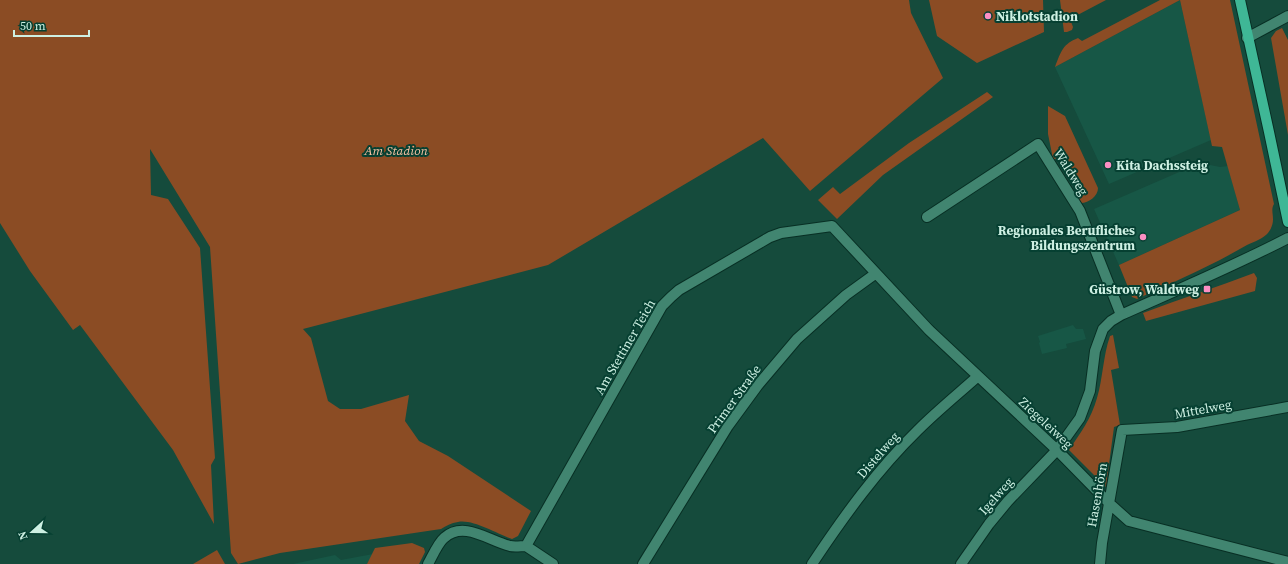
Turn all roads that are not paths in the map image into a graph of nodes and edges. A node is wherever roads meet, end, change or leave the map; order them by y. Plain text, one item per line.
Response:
1 (1240, 0) edge
2 (1288, 16) edge
3 (1248, 38) junction
4 (927, 217) dead end
5 (1288, 222) edge
6 (832, 226) joint
7 (1288, 238) edge
8 (875, 274) junction
9 (1121, 315) junction
10 (978, 377) junction
11 (1288, 407) edge
12 (1122, 430) joint
13 (1057, 450) junction
14 (1110, 504) junction
15 (526, 546) junction
16 (1288, 562) edge
17 (428, 564) edge
18 (553, 564) edge
19 (643, 564) edge
20 (812, 564) edge
21 (961, 564) edge
22 (1100, 564) edge

1 - 3 main road
2 - 3 street
3 - 5 main road
4 - 9 street, Waldweg
6 - 8 street, Ziegeleiweg
6 - 15 street, Am Stettiner Teich
7 - 9 street
8 - 10 street, Ziegeleiweg
8 - 19 street, Primer Straße
9 - 13 street
10 - 13 street, Ziegeleiweg
10 - 20 street, Distelweg
11 - 12 street, Mittelweg
12 - 14 street, Hasenhörn
13 - 14 street, Ziegeleiweg
13 - 21 street, Igelweg
14 - 16 street, Ziegeleiweg
14 - 22 street, Hasenhörn
15 - 17 street
15 - 18 street

